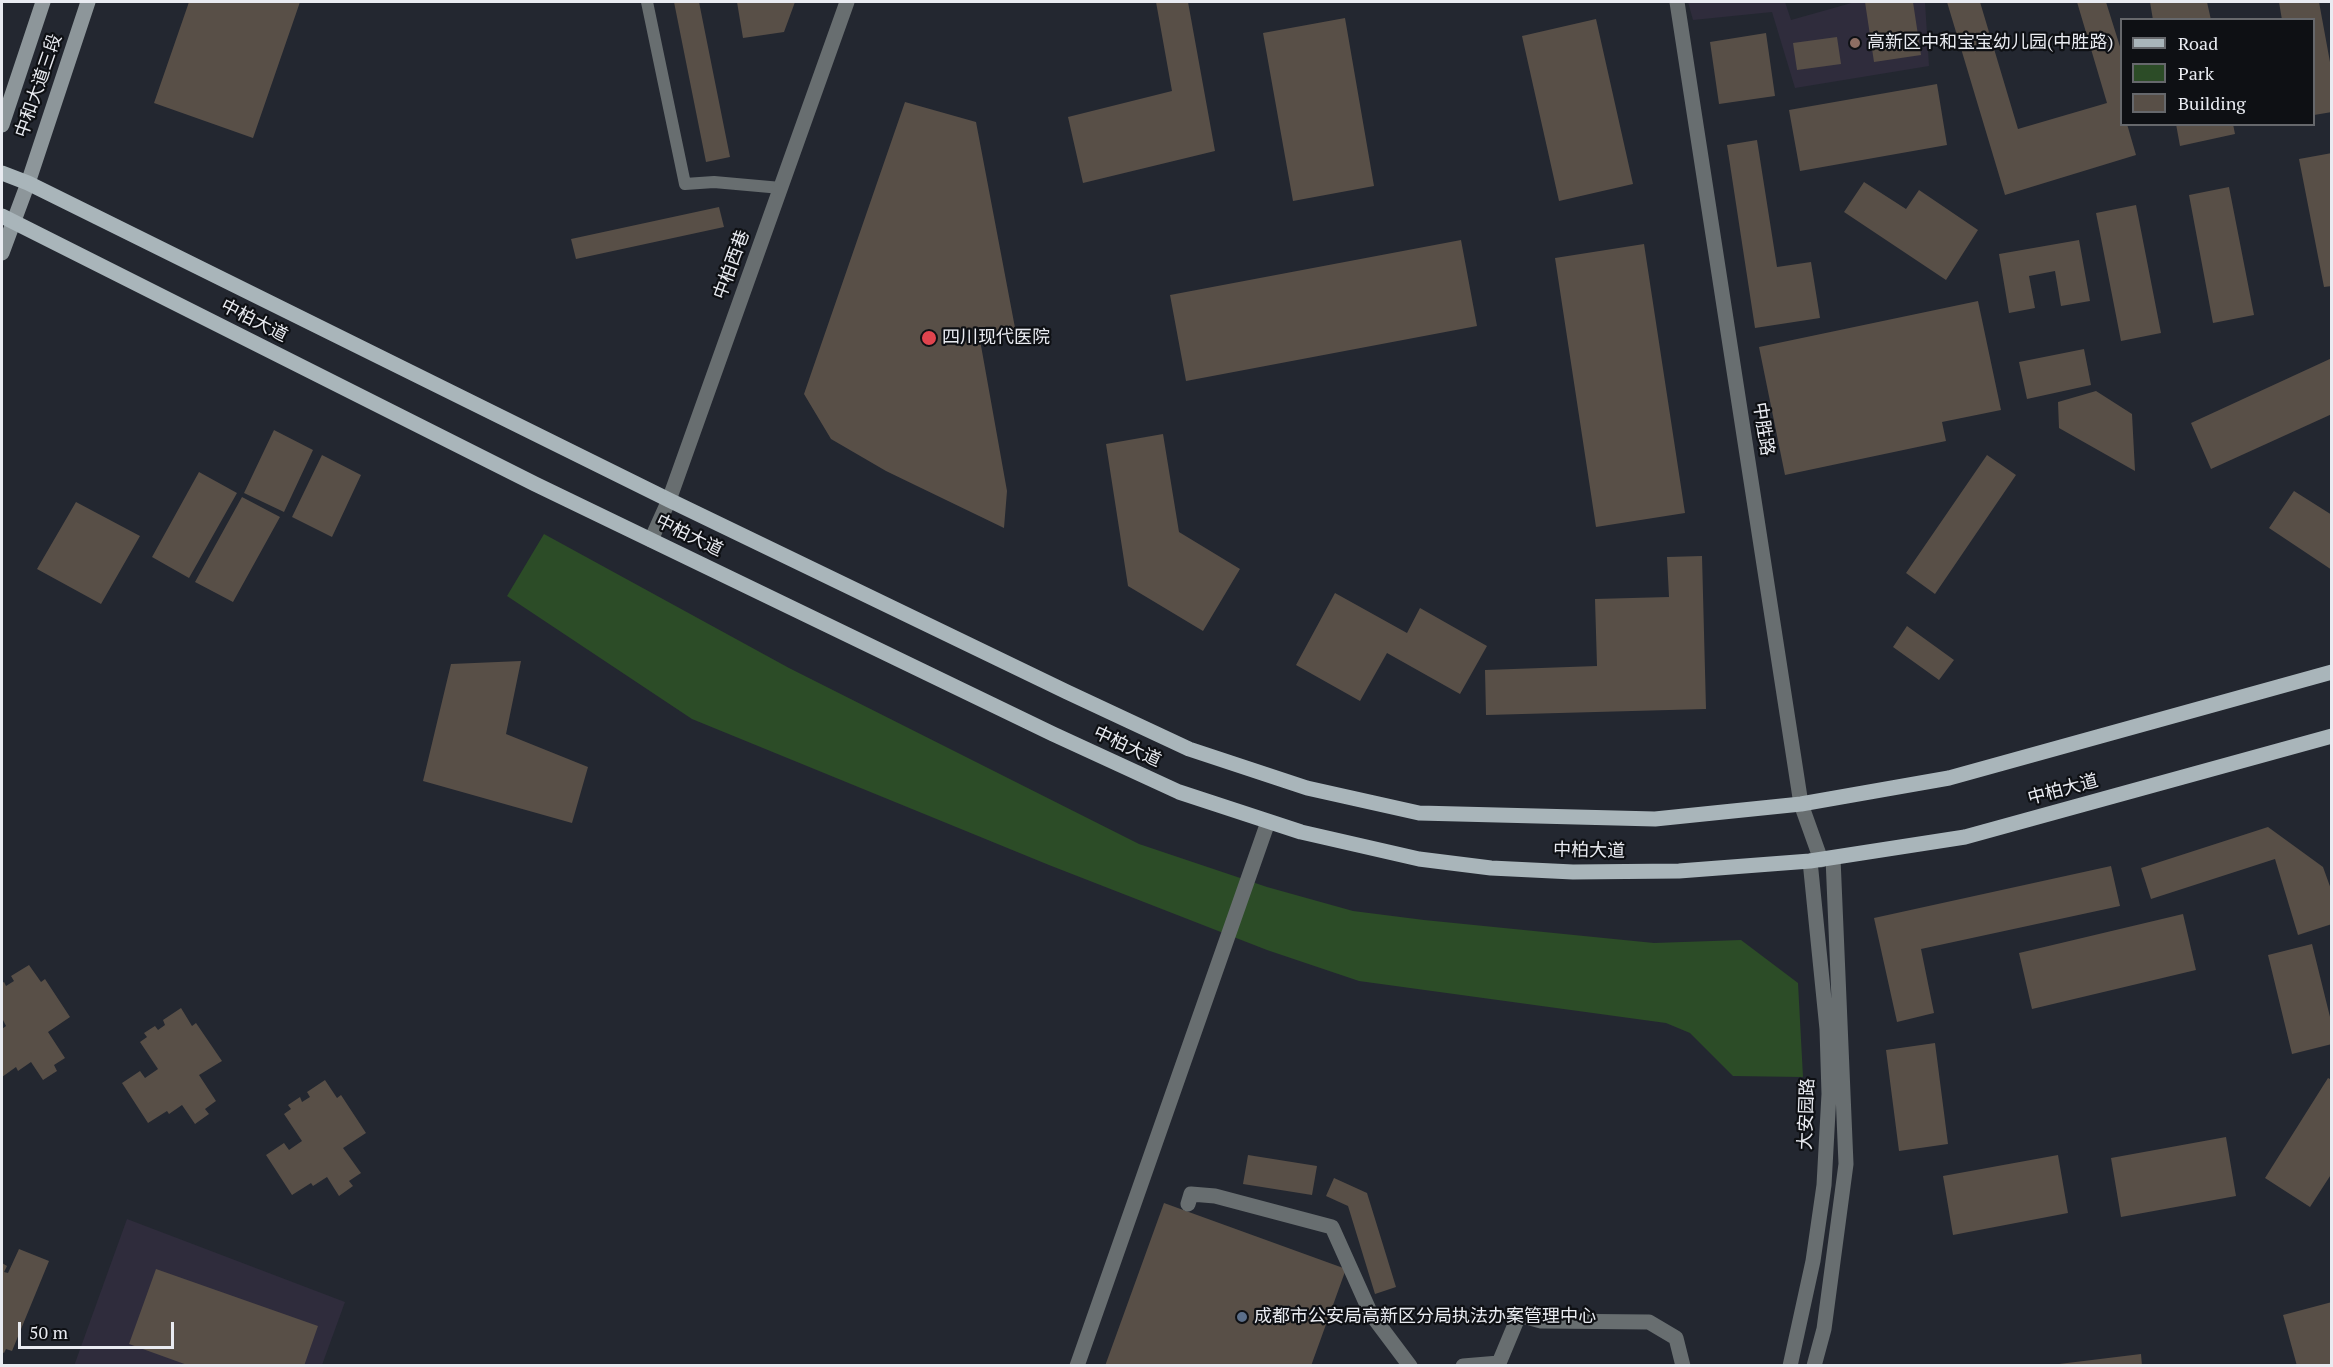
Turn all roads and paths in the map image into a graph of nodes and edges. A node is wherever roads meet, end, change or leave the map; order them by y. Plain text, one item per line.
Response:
1 (43, 2) edge
2 (88, 2) edge
3 (647, 2) edge
4 (847, 2) edge
5 (1677, 2) edge
6 (2, 125) edge
7 (2, 173) edge
8 (28, 183) junction
9 (781, 188) junction
10 (7, 219) edge
11 (2, 253) edge
12 (669, 500) junction
13 (651, 540) junction
14 (2331, 672) edge
15 (2331, 736) edge
16 (1801, 804) junction
17 (1268, 822) junction
18 (1821, 859) junction
19 (1188, 1204) dead end
20 (1077, 1365) edge
21 (1410, 1365) edge
22 (1463, 1365) edge
23 (1683, 1365) edge
24 (1790, 1365) edge
25 (1814, 1365) edge

1 - 6 main road, 中和大道三段
2 - 8 main road, 中和大道三段
3 - 9 lane
4 - 9 street, 中柏西巷
5 - 16 street, 中胜路
7 - 8 main road, 中柏大道
8 - 10 main road, 中和大道三段
8 - 12 main road, 中柏大道
9 - 12 street, 中柏西巷
10 - 11 main road, 中和大道三段
10 - 13 main road, 中柏大道
12 - 13 street, 中柏西巷
12 - 16 main road, 中柏大道
13 - 17 main road, 中柏大道
14 - 16 main road, 中柏大道
15 - 18 main road, 中柏大道
16 - 18 street, 中胜路
17 - 18 main road, 中柏大道
17 - 20 street
18 - 24 street, 大安园路
18 - 25 street
19 - 21 street
22 - 23 street

